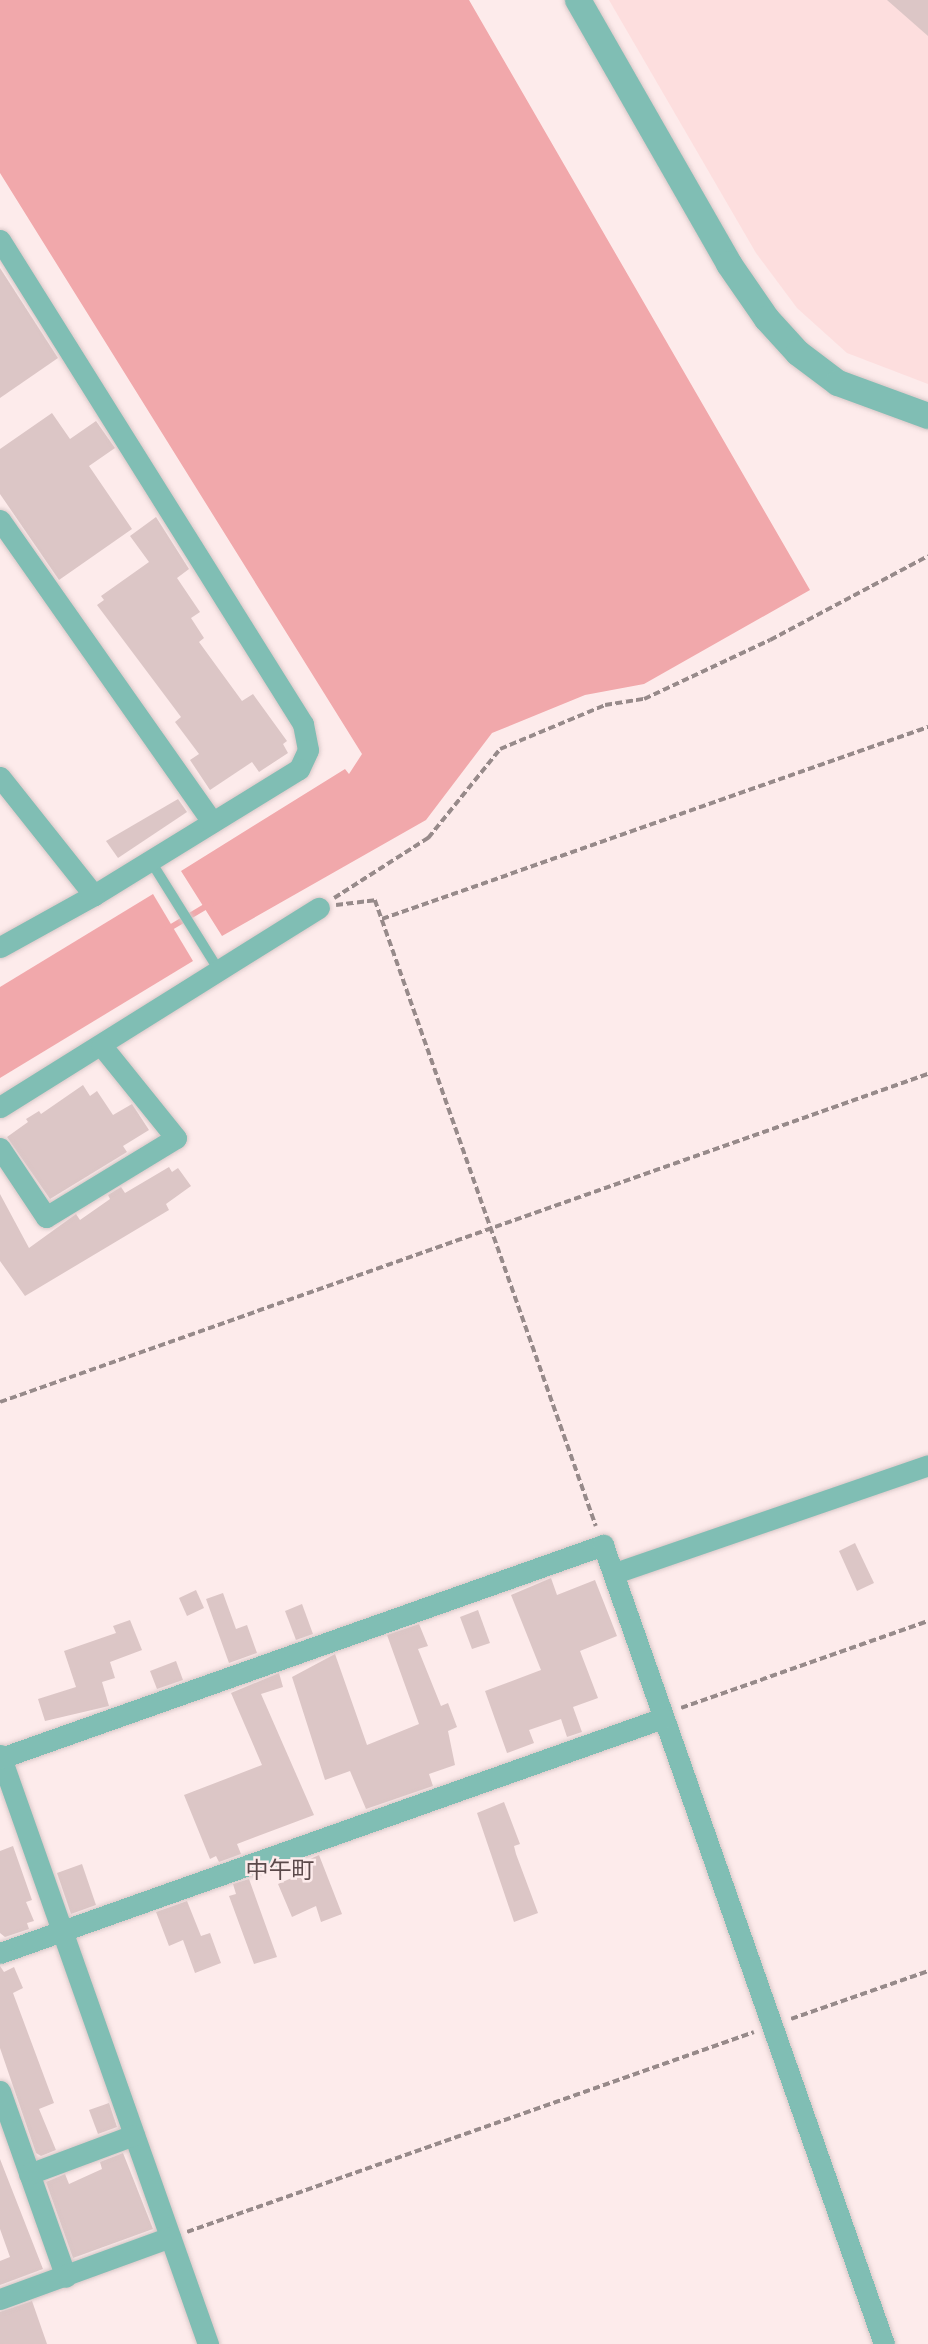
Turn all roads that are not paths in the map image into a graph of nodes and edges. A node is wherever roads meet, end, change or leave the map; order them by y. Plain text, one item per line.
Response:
1 (578, 0) edge
2 (0, 240) edge
3 (928, 416) edge
4 (0, 520) edge
5 (0, 777) edge
6 (212, 822) junction
7 (150, 860) junction
8 (94, 895) junction
9 (319, 908) road end
10 (4, 937) edge
11 (218, 969) junction
12 (102, 1045) junction
13 (0, 1107) edge
14 (0, 1148) edge
15 (928, 1465) edge
16 (615, 1573) junction
17 (663, 1716) junction
18 (0, 1757) edge
19 (63, 1930) junction
20 (0, 1953) edge
21 (0, 2091) edge
22 (135, 2135) junction
23 (29, 2174) junction
24 (170, 2238) junction
25 (66, 2277) junction
26 (0, 2299) edge
27 (208, 2344) edge
28 (884, 2344) edge

1 - 3 street
2 - 6 street
4 - 6 street
5 - 8 street
6 - 7 street
7 - 8 street
7 - 11 lane
8 - 10 street
9 - 11 street
11 - 12 street
12 - 13 street
12 - 14 street
15 - 16 street
16 - 17 street
16 - 18 street
17 - 19 street
17 - 28 street
18 - 19 street
19 - 20 street
19 - 22 street
21 - 23 street
22 - 23 street
22 - 24 street
23 - 25 street
24 - 25 street
24 - 27 street
25 - 26 street

